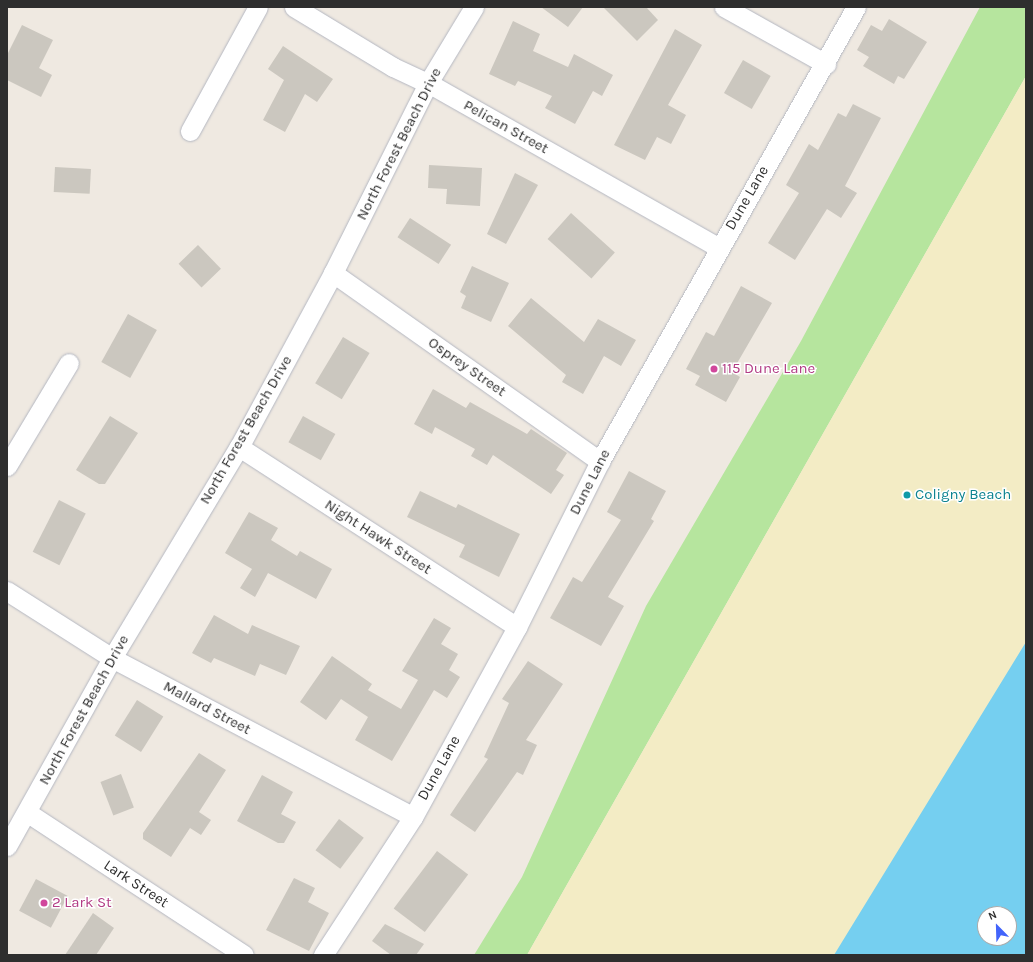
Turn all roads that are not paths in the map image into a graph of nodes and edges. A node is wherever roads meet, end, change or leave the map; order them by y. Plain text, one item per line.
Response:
1 (258, 7) edge
2 (294, 7) edge
3 (474, 7) edge
4 (724, 7) edge
5 (856, 7) edge
6 (826, 64) junction
7 (428, 83) junction
8 (190, 131) dead end
9 (718, 247) junction
10 (333, 272) junction
11 (69, 363) dead end
12 (239, 447) junction
13 (600, 461) junction
14 (7, 466) edge
15 (7, 591) edge
16 (517, 627) junction
17 (112, 658) junction
18 (28, 813) junction
19 (412, 817) junction
20 (7, 846) edge
21 (244, 955) edge
22 (323, 955) edge

1 - 8 street
2 - 7 street, Pelican Street
3 - 7 street, North Forest Beach Drive
4 - 6 street
5 - 6 street, Dune Lane
6 - 9 street, Dune Lane
7 - 9 street, Pelican Street
7 - 10 street, North Forest Beach Drive
9 - 13 street, Dune Lane
10 - 12 street, North Forest Beach Drive
10 - 13 street, Osprey Street
11 - 14 street
12 - 16 street, Night Hawk Street
12 - 17 street, North Forest Beach Drive
13 - 16 street, Dune Lane
15 - 17 street, Mallard Street
16 - 19 street, Dune Lane
17 - 18 street, North Forest Beach Drive
17 - 19 street, Mallard Street
18 - 20 street, North Forest Beach Drive
18 - 21 street, Lark Street
19 - 22 street, Dune Lane

